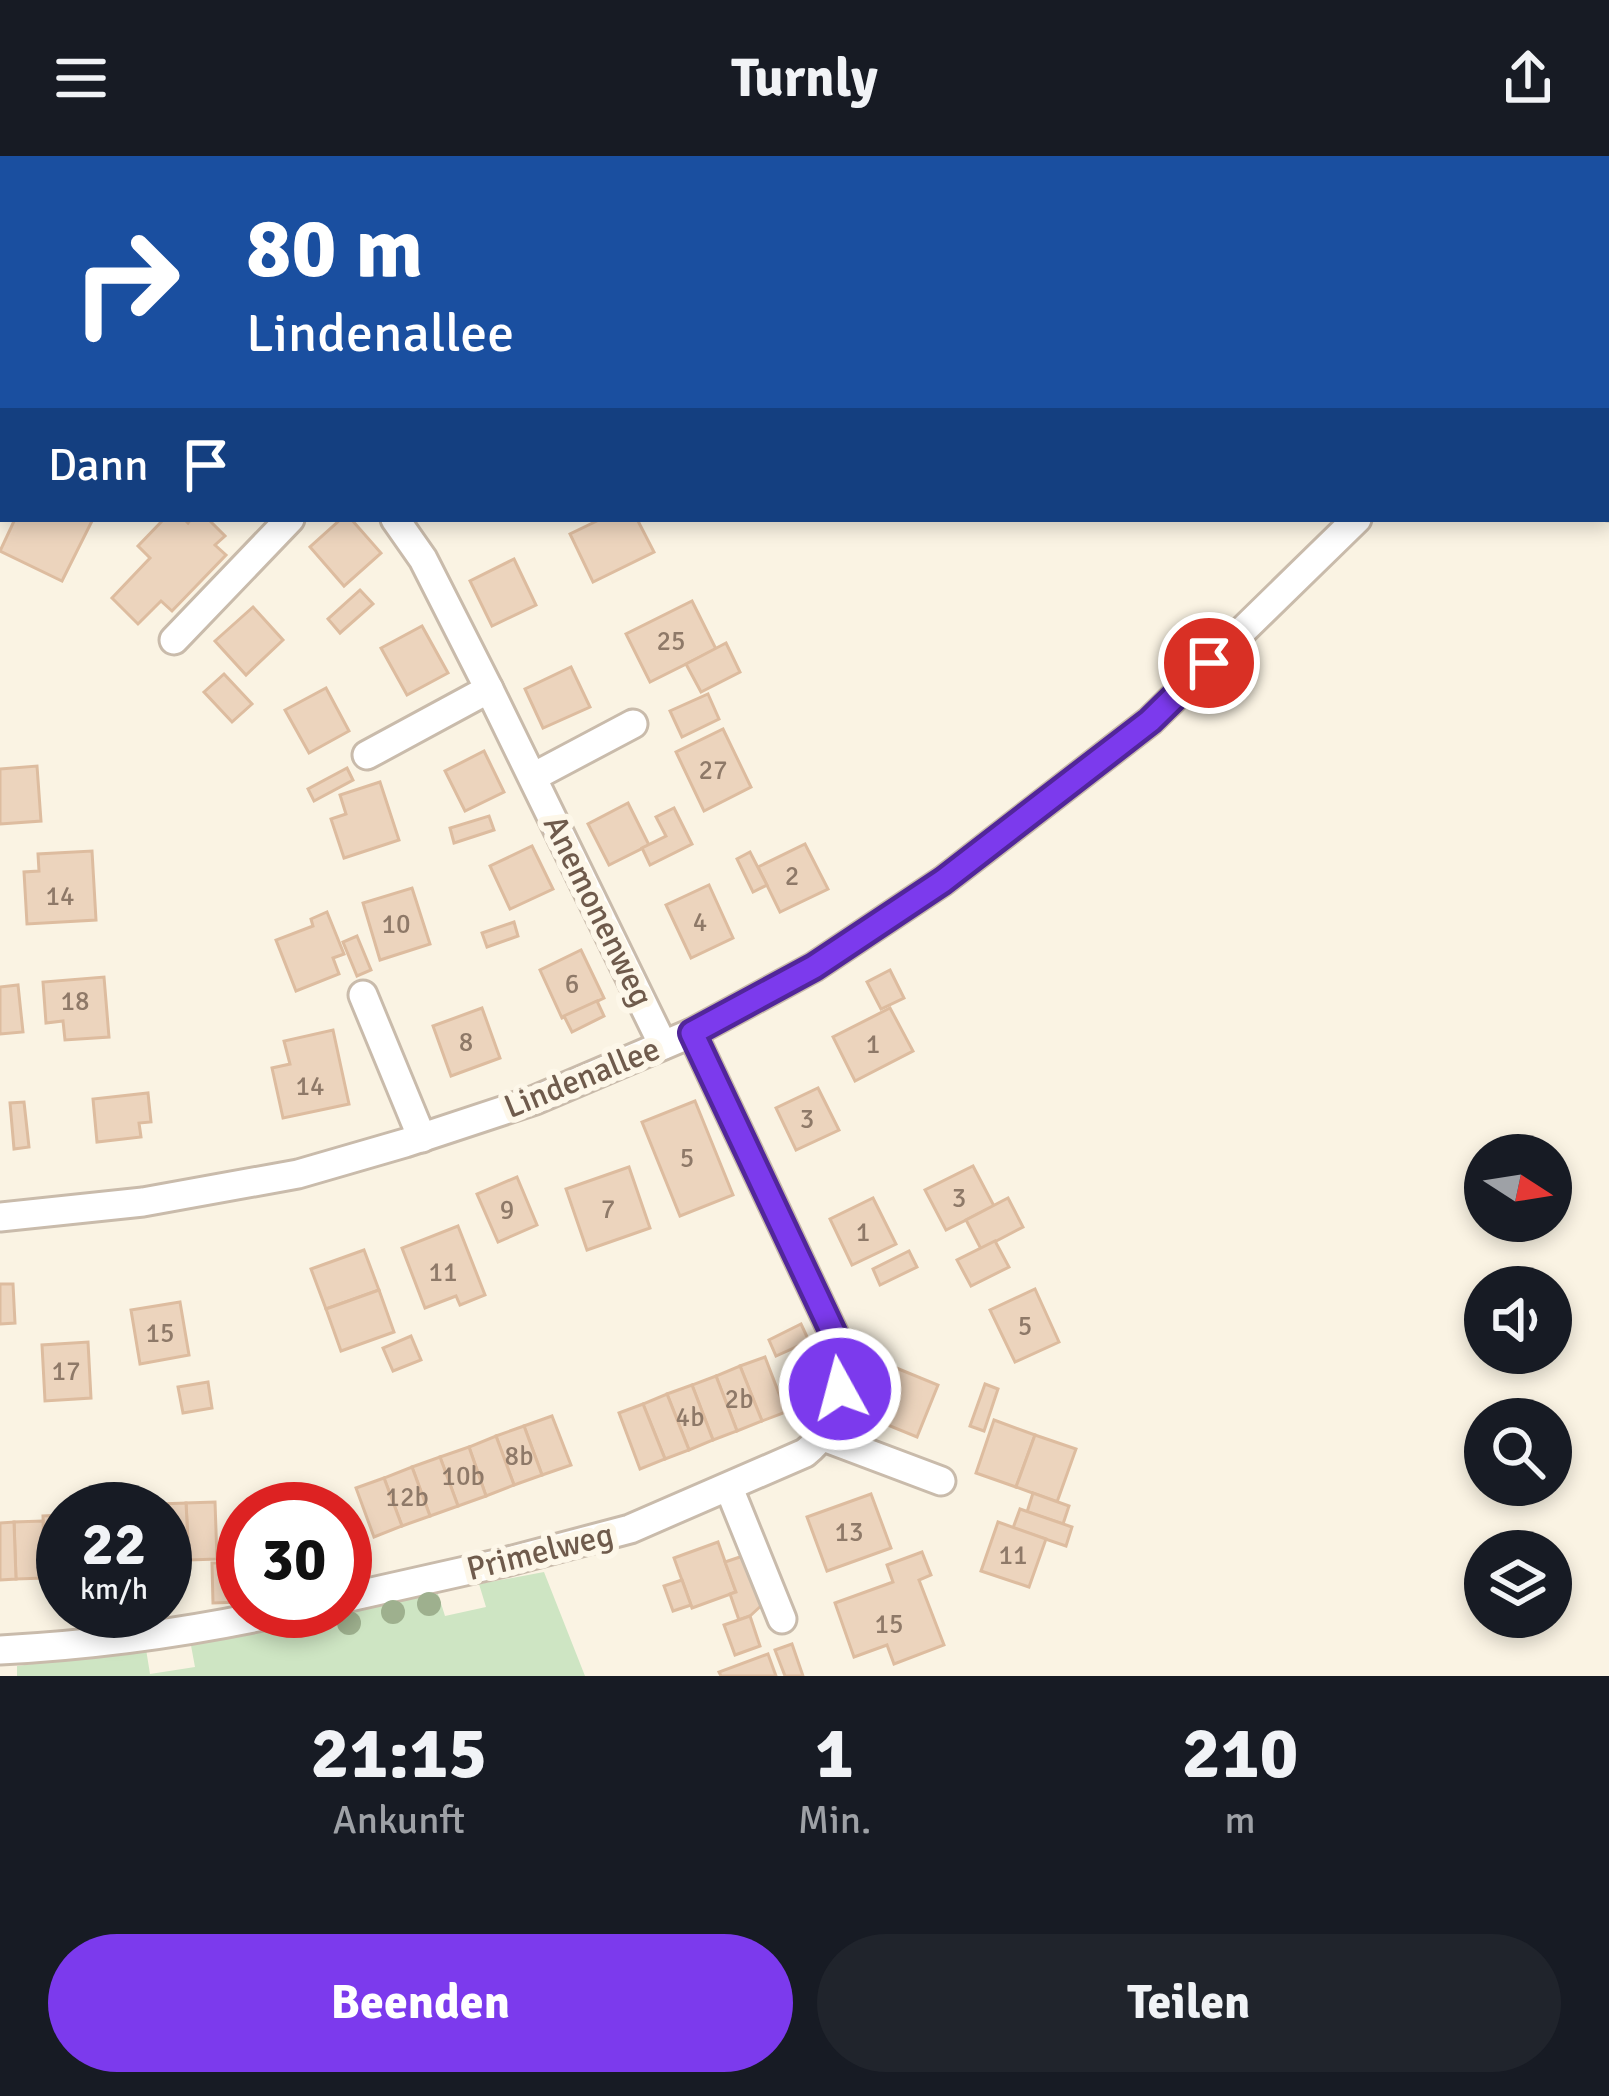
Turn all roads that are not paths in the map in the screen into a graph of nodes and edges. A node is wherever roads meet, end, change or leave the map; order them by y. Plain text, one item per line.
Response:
1 (287, 522) edge
2 (397, 522) edge
3 (1354, 522) edge
4 (174, 640) dead end
5 (489, 689) junction
6 (633, 724) dead end
7 (367, 755) dead end
8 (532, 777) junction
9 (363, 995) dead end
10 (692, 1033) junction
11 (663, 1045) junction
12 (422, 1138) junction
13 (0, 1217) edge
14 (824, 1437) junction
15 (941, 1481) dead end
16 (729, 1487) junction
17 (372, 1592) edge
18 (782, 1619) dead end
19 (216, 1626) edge
20 (0, 1650) edge

1 - 4 street
2 - 5 street, Anemonenweg
3 - 10 street, Lindenallee
5 - 7 street
5 - 8 street, Anemonenweg
6 - 8 street, Anemonenweg
8 - 11 street, Anemonenweg
9 - 12 street
10 - 11 street, Lindenallee
10 - 14 street
11 - 12 street, Lindenallee
12 - 13 street, Lindenallee
14 - 15 street
14 - 16 street, Primelweg
16 - 17 street, Primelweg
16 - 18 street
19 - 20 street

